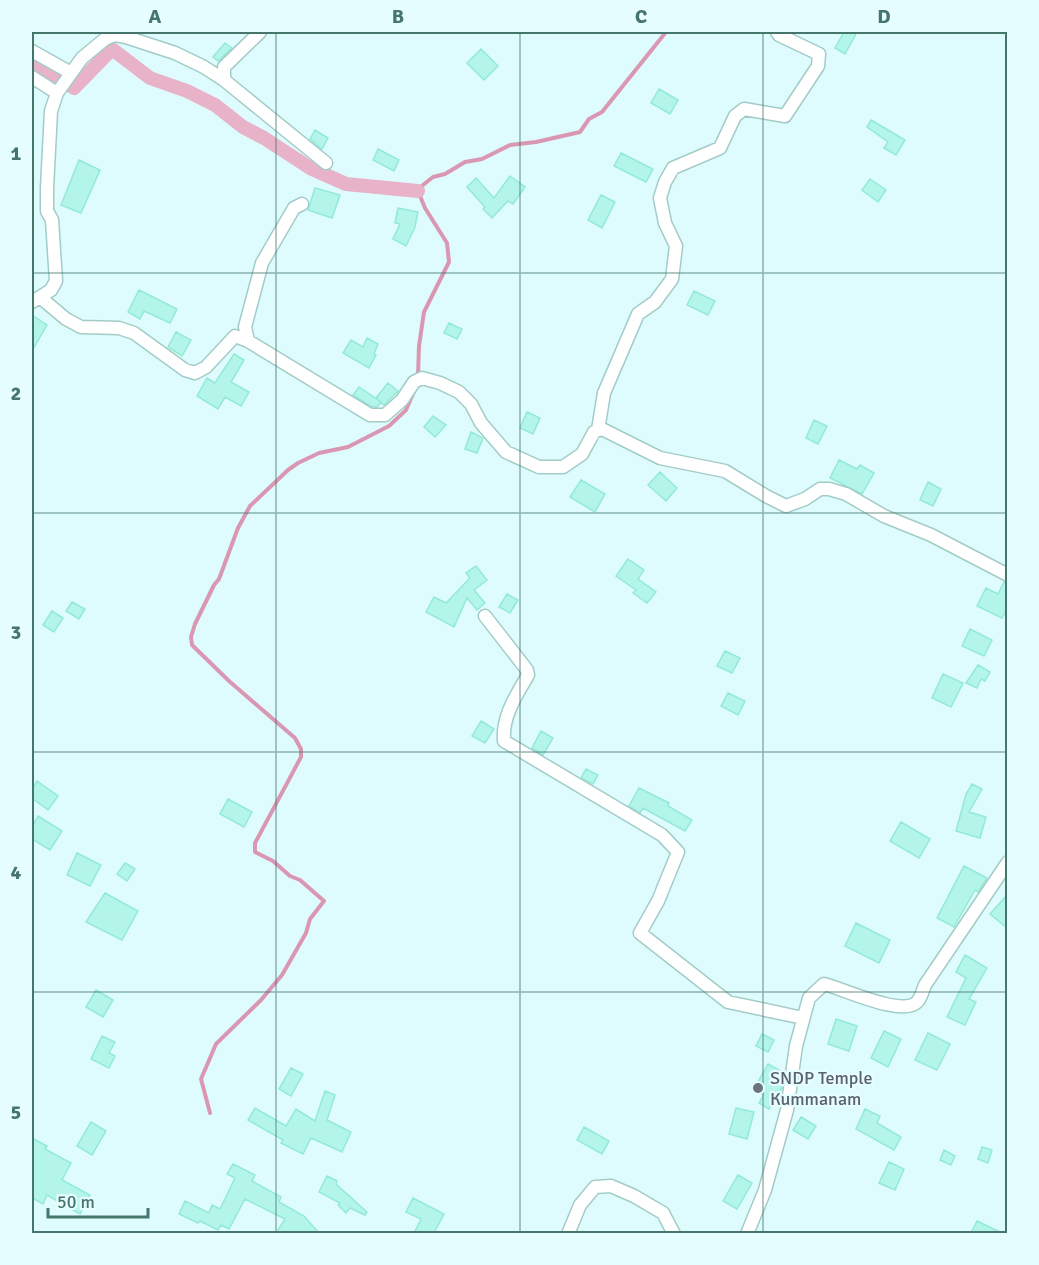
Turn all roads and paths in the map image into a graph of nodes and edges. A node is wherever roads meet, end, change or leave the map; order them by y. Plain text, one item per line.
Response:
1 (260, 32) edge
2 (777, 32) edge
3 (109, 34) edge
4 (32, 51) edge
5 (70, 74) junction
6 (32, 77) edge
7 (224, 80) junction
8 (58, 91) junction
9 (326, 162) dead end
10 (302, 204) dead end
11 (36, 300) edge
12 (248, 342) junction
13 (598, 430) junction
14 (1008, 575) edge
15 (485, 616) dead end
16 (1008, 862) edge
17 (803, 1018) junction
18 (568, 1233) edge
19 (674, 1233) edge
20 (747, 1233) edge

1 - 7 street
2 - 13 street
3 - 5 street
3 - 7 street
4 - 5 street
5 - 8 street
6 - 8 street
7 - 9 street
8 - 11 street
10 - 12 street
11 - 12 street
12 - 13 street
13 - 14 street
15 - 17 street
16 - 17 street
17 - 20 street
18 - 19 street

